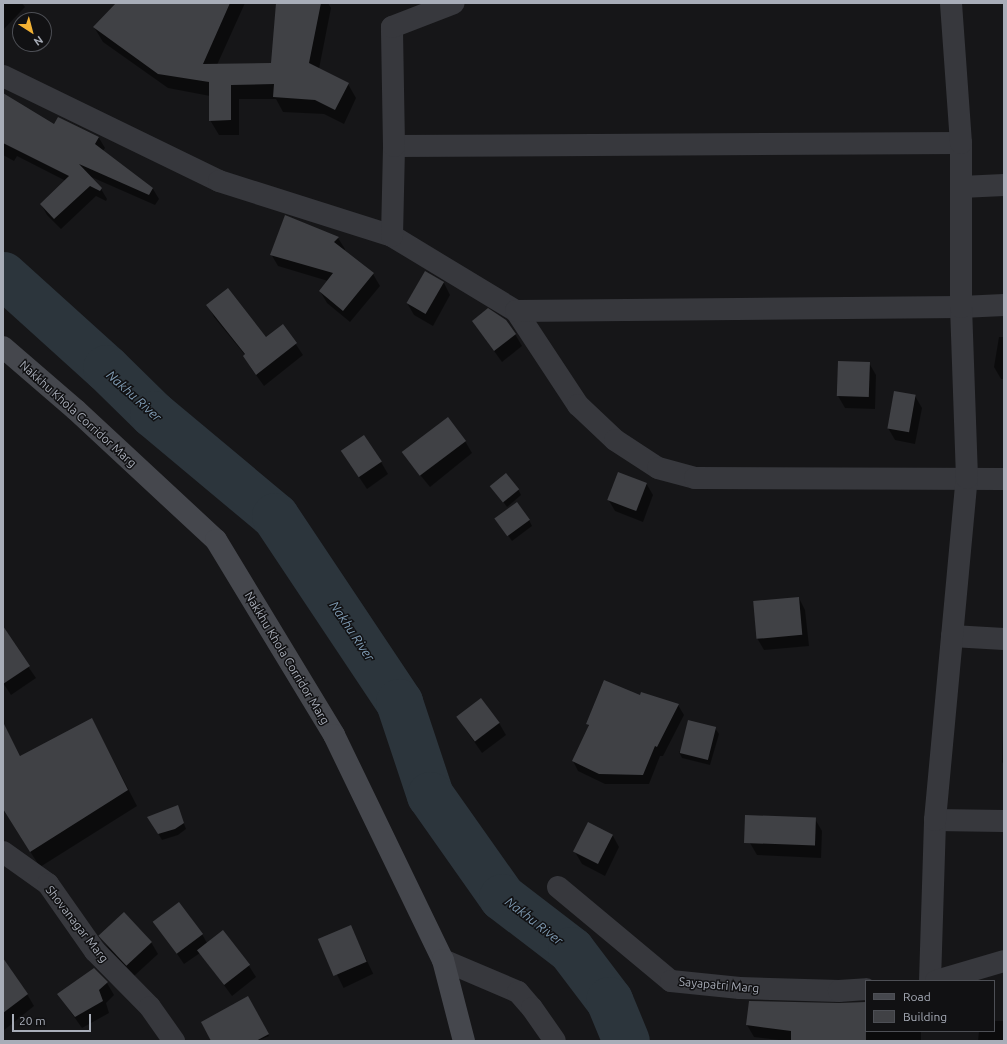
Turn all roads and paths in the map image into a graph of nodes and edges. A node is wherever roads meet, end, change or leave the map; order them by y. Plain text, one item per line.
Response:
1 (454, 3) edge
2 (951, 3) edge
3 (3, 76) edge
4 (961, 143) junction
5 (394, 146) junction
6 (1004, 185) edge
7 (960, 187) junction
8 (392, 236) junction
9 (1004, 305) edge
10 (961, 307) junction
11 (516, 311) junction
12 (3, 347) edge
13 (967, 478) junction
14 (1004, 479) edge
15 (952, 636) junction
16 (1004, 639) edge
17 (935, 820) junction
18 (1004, 821) edge
19 (3, 852) edge
20 (558, 888) dead end
21 (443, 960) junction
22 (1004, 961) edge
23 (930, 980) edge
24 (939, 980) edge
25 (865, 989) edge
26 (174, 1041) edge
27 (464, 1041) edge
28 (555, 1041) edge

1 - 5 street
2 - 4 street
3 - 8 street
4 - 5 street
4 - 7 street
5 - 8 street
6 - 7 street
7 - 10 street
8 - 11 street
9 - 10 street
10 - 11 street
10 - 13 street
11 - 13 street
12 - 21 street, Nakkhu Khola Corridor Marg
13 - 14 street
13 - 15 street
15 - 16 street
15 - 17 street
17 - 18 street
17 - 23 street
19 - 26 street, Shovanagar Marg
20 - 25 street, Sayapatri Marg
21 - 27 street, Nakkhu Khola Corridor Marg
21 - 28 street
22 - 24 street

